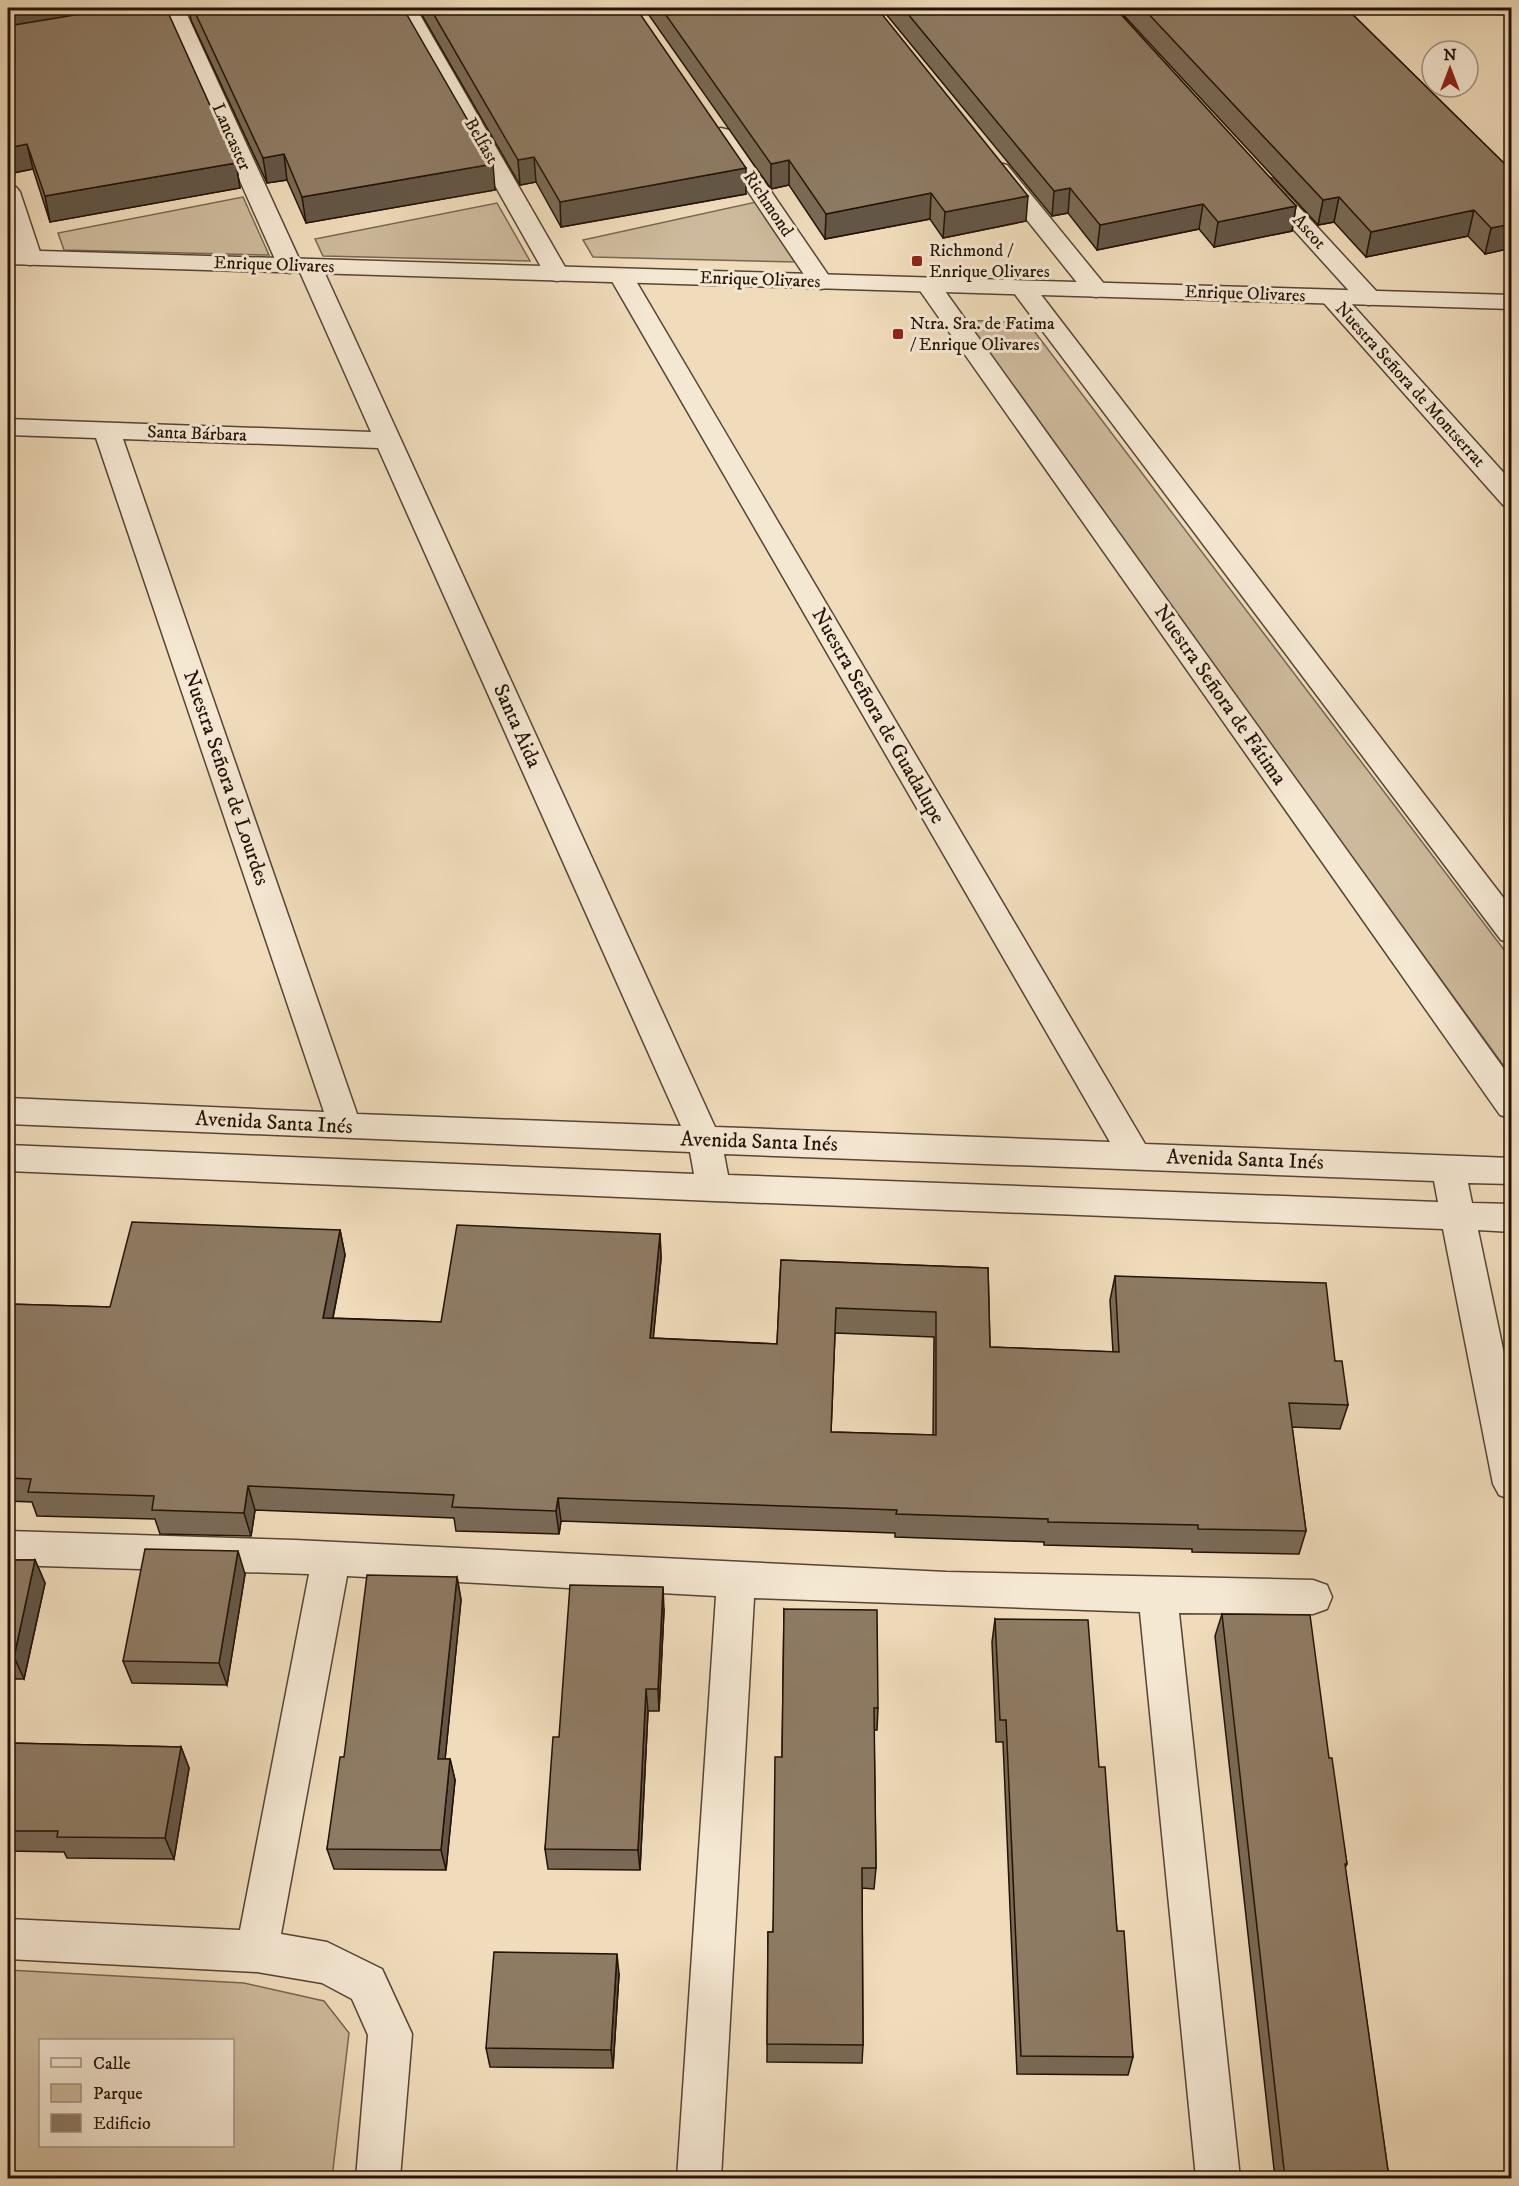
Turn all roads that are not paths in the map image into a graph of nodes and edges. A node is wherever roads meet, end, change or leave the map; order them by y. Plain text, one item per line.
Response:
1 (405, 8) edge
2 (199, 10) edge
3 (167, 13) edge
4 (706, 113) edge
5 (987, 154) edge
6 (1248, 166) edge
7 (8, 192) edge
8 (19, 258) edge
9 (300, 266) junction
10 (557, 274) junction
11 (621, 276) junction
12 (821, 282) junction
13 (928, 285) junction
14 (1023, 288) junction
15 (1096, 290) junction
16 (1332, 297) junction
17 (1369, 298) junction
18 (1512, 302) edge
19 (8, 427) edge
20 (107, 431) junction
21 (387, 440) junction
22 (1512, 500) edge
23 (1512, 932) edge
24 (1512, 1106) edge
25 (8, 1111) edge
26 (345, 1126) junction
27 (704, 1140) junction
28 (1135, 1156) junction
29 (8, 1158) edge
30 (1448, 1169) junction
31 (1512, 1171) edge
32 (714, 1188) junction
33 (1457, 1216) junction
34 (1512, 1218) edge
35 (1512, 1484) edge
36 (8, 1548) edge
37 (331, 1558) junction
38 (736, 1580) junction
39 (1158, 1597) junction
40 (1313, 1597) dead end
41 (8, 1938) edge
42 (257, 1951) junction
43 (378, 2178) edge
44 (699, 2178) edge
45 (1218, 2178) edge

1 - 10 street, Belfast
2 - 3 street
3 - 9 street, Lancaster
4 - 12 street, Richmond
5 - 15 street
6 - 17 street, Ascot
7 - 8 street
8 - 9 street, Enrique Olivares
9 - 10 street, Enrique Olivares
9 - 21 street, Santa Aida
10 - 11 street, Enrique Olivares
11 - 12 street, Enrique Olivares
11 - 28 street, Nuestra Señora de Guadalupe
12 - 13 street, Enrique Olivares
13 - 14 street, Enrique Olivares
13 - 24 street, Nuestra Señora de Fátima
14 - 15 street, Enrique Olivares
14 - 23 street
15 - 16 street, Enrique Olivares
16 - 17 street, Enrique Olivares
16 - 22 street, Nuestra Señora de Montserrat
17 - 18 street, Enrique Olivares
19 - 20 street, Santa Bárbara
20 - 21 street, Santa Bárbara
20 - 26 street, Nuestra Señora de Lourdes
21 - 27 street, Santa Aida
25 - 26 street, Avenida Santa Inés
26 - 27 street, Avenida Santa Inés
27 - 28 street, Avenida Santa Inés
27 - 32 street, Santa Aida
28 - 30 street, Avenida Santa Inés
29 - 32 street
30 - 31 street, Avenida Santa Inés
30 - 33 street
32 - 33 street
33 - 34 street
33 - 35 street
36 - 37 street
37 - 38 street
37 - 42 street
38 - 39 street
38 - 44 street
39 - 40 street
39 - 45 street
41 - 42 street
42 - 43 street

